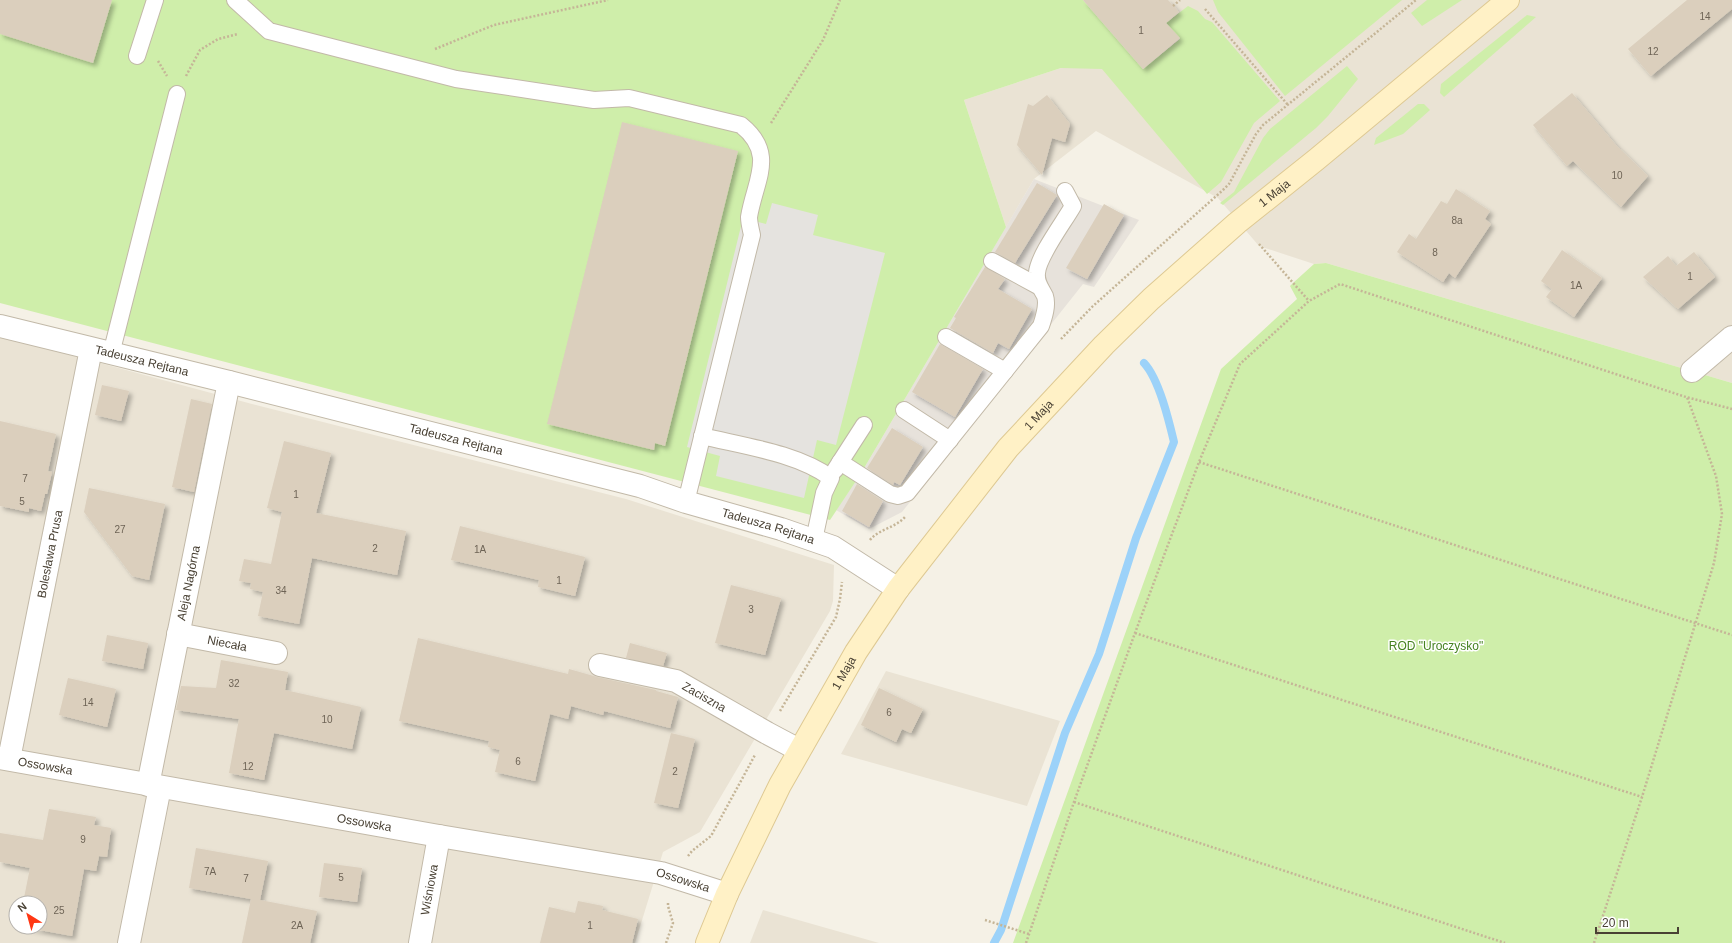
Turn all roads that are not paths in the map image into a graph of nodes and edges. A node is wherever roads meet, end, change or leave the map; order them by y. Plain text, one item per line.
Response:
1 (155, 0) edge
2 (235, 0) edge
3 (1508, 0) edge
4 (136, 56) dead end
5 (176, 94) road end
6 (1065, 191) dead end
7 (992, 261) dead end
8 (1038, 286) junction
9 (0, 326) edge
10 (946, 337) dead end
11 (1732, 337) edge
12 (101, 351) junction
13 (1005, 371) junction
14 (1692, 371) road end
15 (228, 382) junction
16 (904, 410) dead end
17 (864, 425) dead end
18 (702, 436) junction
19 (950, 440) junction
20 (840, 462) junction
21 (830, 478) junction
22 (686, 502) junction
23 (814, 540) junction
24 (898, 589) junction
25 (178, 634) junction
26 (276, 653) dead end
27 (600, 665) dead end
28 (799, 750) junction
29 (5, 758) edge
30 (154, 786) junction
31 (439, 836) junction
32 (727, 894) junction
33 (129, 943) edge
34 (420, 943) edge
35 (707, 943) edge

1 - 4 lane
2 - 18 lane
3 - 24 main road, 1 Maja
5 - 12 lane
6 - 8 lane
7 - 8 lane
8 - 13 lane
9 - 12 street, Tadeusza Rejtana
10 - 13 lane
11 - 14 street
12 - 15 street, Tadeusza Rejtana
12 - 29 street, Bolesława Prusa
13 - 19 lane
15 - 22 street, Tadeusza Rejtana
15 - 25 street, Aleja Nagórna
16 - 19 lane
17 - 20 lane
18 - 21 lane
18 - 22 lane
19 - 20 lane
20 - 21 lane
21 - 23 lane
22 - 23 street, Tadeusza Rejtana
23 - 24 street, Tadeusza Rejtana
24 - 28 main road, 1 Maja
25 - 26 street, Niecała
25 - 30 street, Aleja Nagórna
27 - 28 street, Zaciszna
28 - 32 main road, 1 Maja
29 - 30 street, Ossowska
30 - 31 street, Ossowska
30 - 33 street, Aleja Nagórna
31 - 32 street, Ossowska
31 - 34 street, Wiśniowa
32 - 35 main road, 1 Maja

